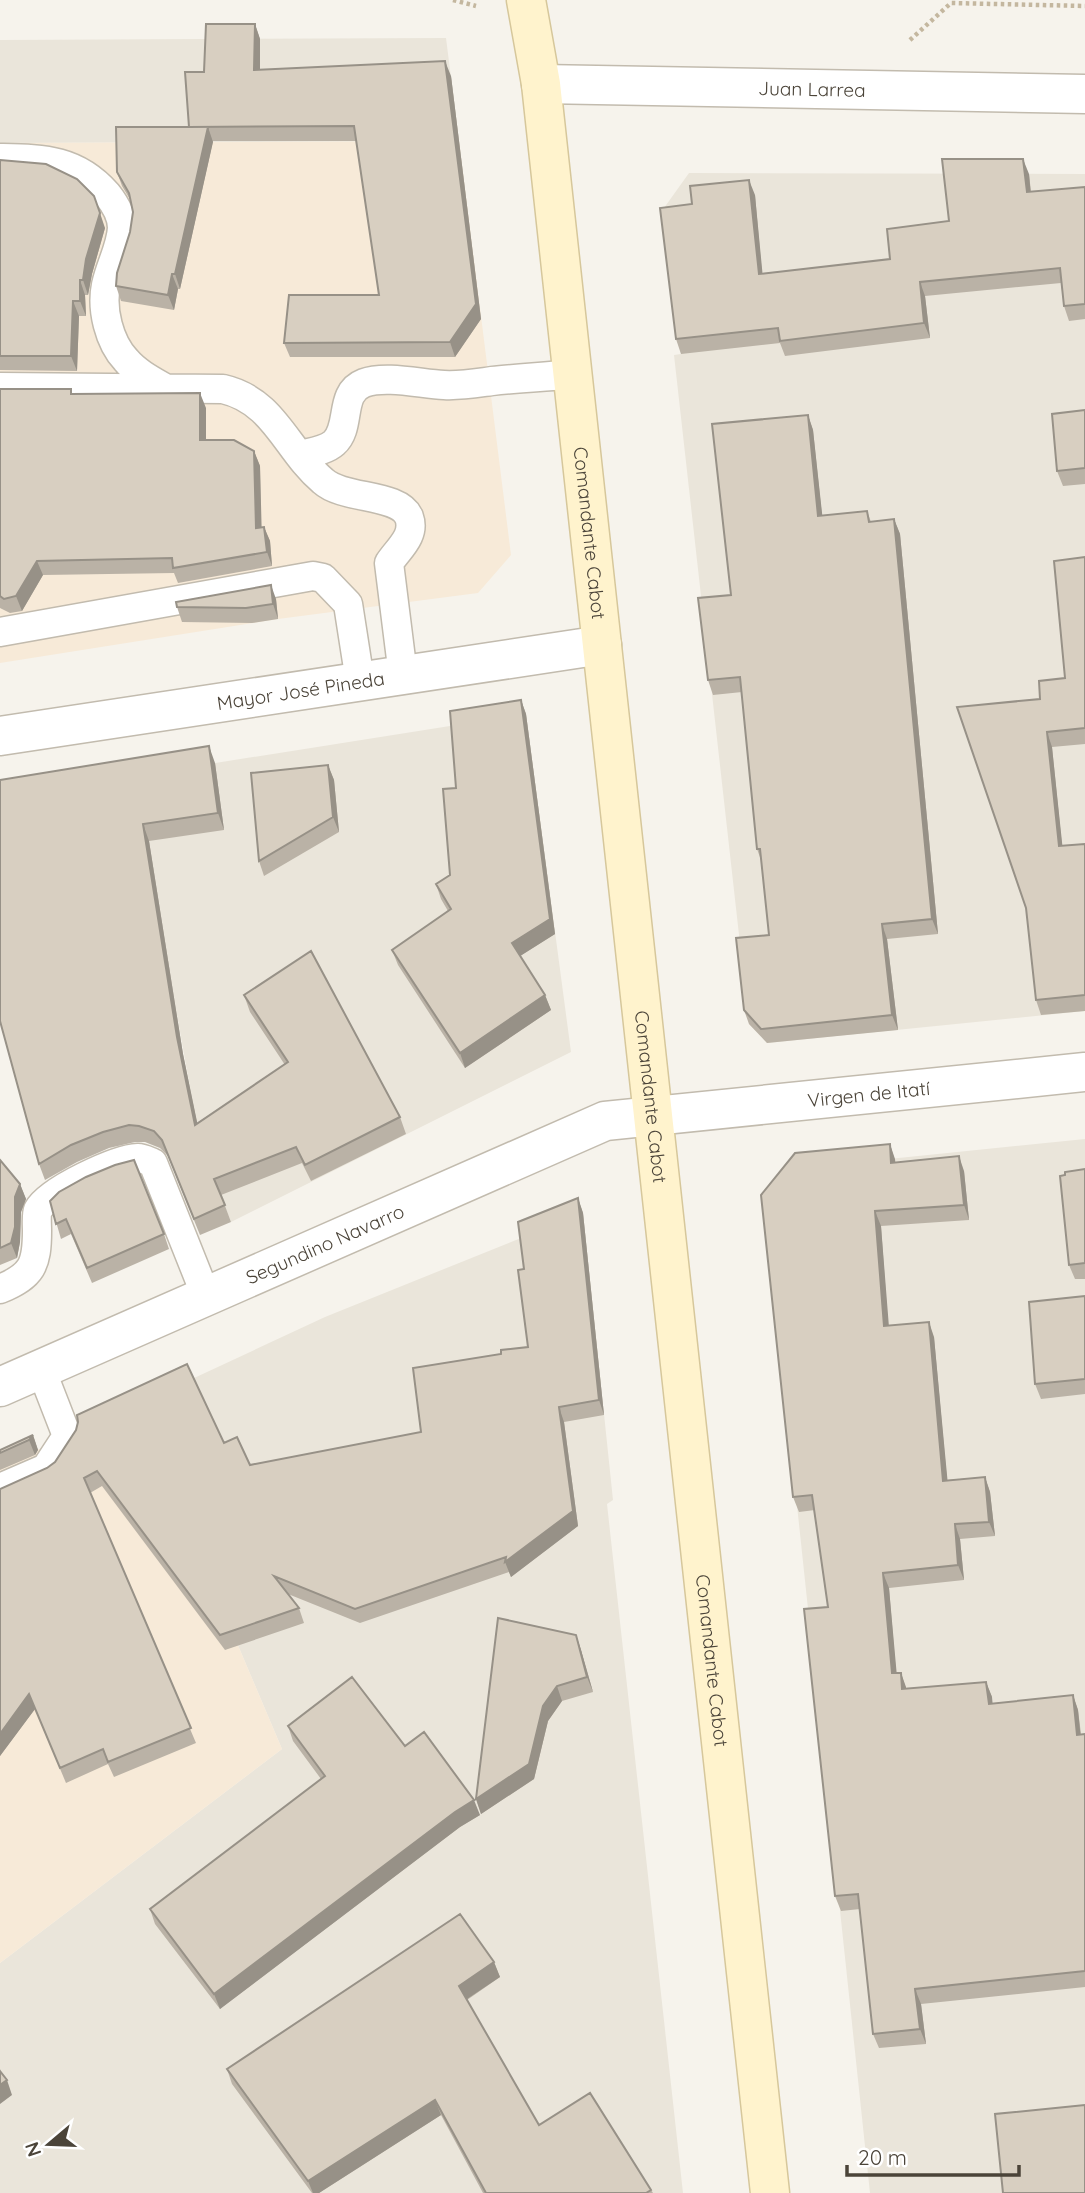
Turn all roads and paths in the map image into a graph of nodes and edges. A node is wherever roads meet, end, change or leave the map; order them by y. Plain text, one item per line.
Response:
1 (453, 0) edge
2 (1085, 6) edge
3 (528, 10) edge
4 (906, 44) dead end
5 (541, 83) junction
6 (1085, 94) edge
7 (0, 158) edge
8 (572, 374) junction
9 (0, 387) edge
10 (165, 388) junction
11 (299, 455) junction
12 (0, 632) edge
13 (603, 645) junction
14 (403, 675) junction
15 (360, 681) junction
16 (0, 736) edge
17 (1085, 1072) edge
18 (653, 1116) junction
19 (0, 1289) edge
20 (206, 1296) junction
21 (41, 1369) junction
22 (0, 1387) edge
23 (0, 1488) edge
24 (771, 2193) edge

1 - 3 path
2 - 4 path
3 - 5 main road, Comandante Cabot
5 - 6 street, Juan Larrea
5 - 8 main road, Comandante Cabot
7 - 10 lane
8 - 11 lane
8 - 13 main road, Comandante Cabot
9 - 10 lane
10 - 11 lane
11 - 14 lane
12 - 15 lane
13 - 14 street, Mayor José Pineda
13 - 18 main road, Comandante Cabot
14 - 15 street, Mayor José Pineda
15 - 16 street, Mayor José Pineda
17 - 18 street, Virgen de Itatí
18 - 20 street, Segundino Navarro
18 - 24 main road, Comandante Cabot
19 - 20 lane
20 - 21 street, Segundino Navarro
21 - 22 street, Segundino Navarro
21 - 23 lane

